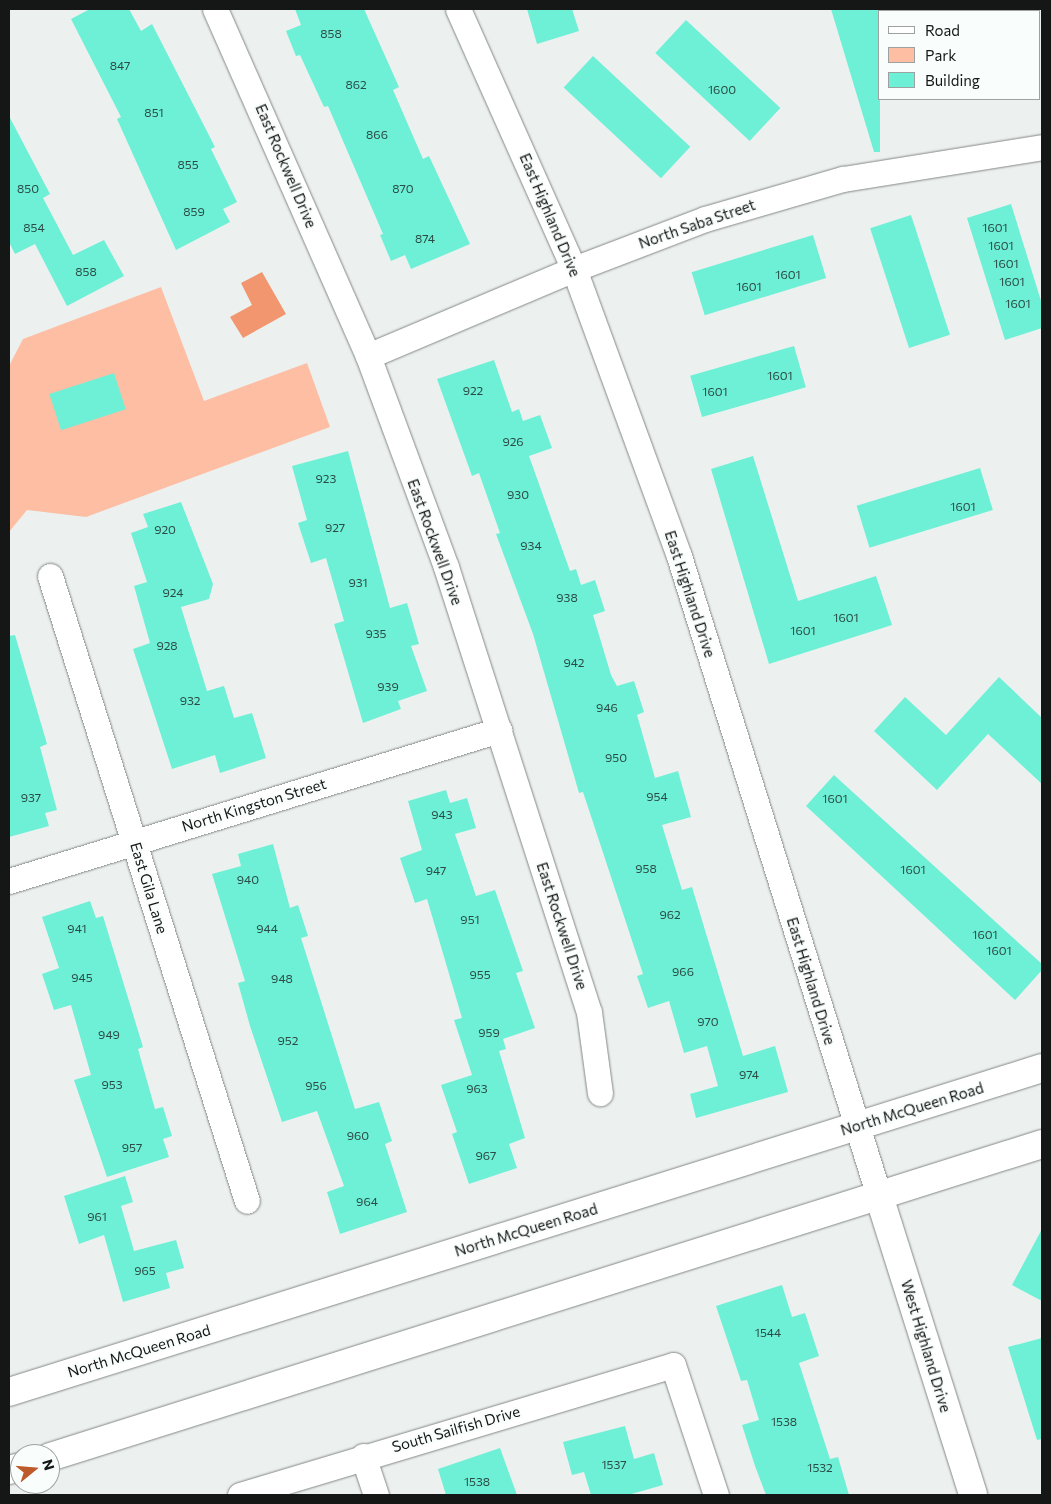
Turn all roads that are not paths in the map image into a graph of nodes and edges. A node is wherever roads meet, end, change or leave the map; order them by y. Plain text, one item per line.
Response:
1 (215, 9) edge
2 (458, 9) edge
3 (1042, 147) edge
4 (574, 269) junction
5 (368, 356) junction
6 (50, 576) dead end
7 (499, 730) junction
8 (134, 842) junction
9 (9, 882) edge
10 (1042, 1068) edge
11 (600, 1093) dead end
12 (857, 1126) junction
13 (1042, 1144) edge
14 (879, 1196) junction
15 (247, 1201) dead end
16 (9, 1392) edge
17 (60, 1454) edge
18 (363, 1456) junction
19 (240, 1495) edge
20 (376, 1495) edge
21 (716, 1495) edge
22 (972, 1495) edge

1 - 5 street, East Rockwell Drive
2 - 4 street, East Highland Drive
3 - 4 street, North Saba Street
4 - 5 street, North Saba Street
4 - 12 street, East Highland Drive
5 - 7 street, East Rockwell Drive
6 - 8 street, East Gila Lane
7 - 8 street, North Kingston Street
7 - 11 street, East Rockwell Drive
8 - 9 street, North Kingston Street
8 - 15 street, East Gila Lane
10 - 12 main road, North McQueen Road
12 - 14 street, East Highland Drive
12 - 16 main road, North McQueen Road
13 - 14 main road
14 - 17 main road
14 - 22 main road, West Highland Drive
18 - 19 street, South Sailfish Drive
18 - 20 street
18 - 21 street, South Sailfish Drive

